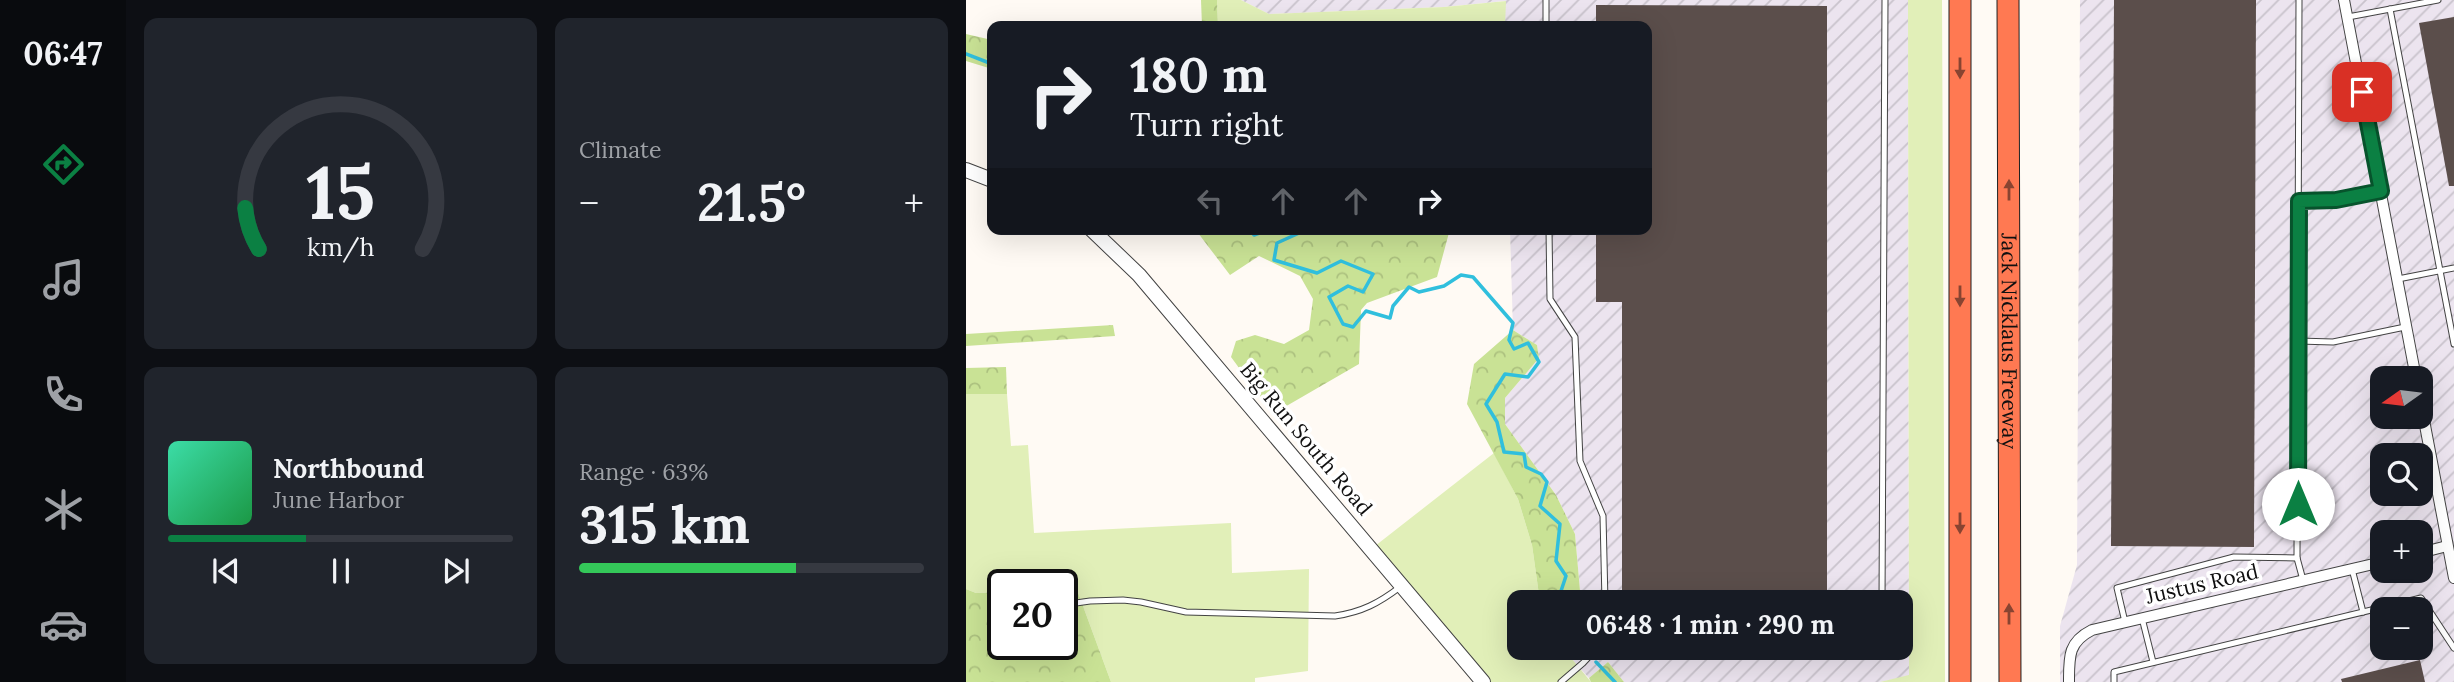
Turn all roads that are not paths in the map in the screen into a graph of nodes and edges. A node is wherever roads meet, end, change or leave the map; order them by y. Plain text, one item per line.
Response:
1 (1546, 0) edge
2 (1885, 0) edge
3 (1960, 0) edge
4 (2008, 0) edge
5 (2299, 0) edge
6 (2344, 0) edge
7 (2438, 0) edge
8 (2390, 9) junction
9 (2347, 17) junction
10 (1546, 21) edge
11 (966, 170) edge
12 (987, 178) edge
13 (2381, 191) junction
14 (2299, 201) junction
15 (1097, 235) edge
16 (1549, 235) edge
17 (2454, 268) edge
18 (2440, 271) junction
19 (2398, 279) junction
20 (2407, 327) junction
21 (2298, 341) junction
22 (2454, 344) edge
23 (2414, 366) edge
24 (2426, 429) edge
25 (2449, 542) edge
26 (2297, 558) junction
27 (2370, 565) edge
28 (2352, 569) junction
29 (2454, 578) edge
30 (2303, 580) junction
31 (1403, 586) junction
32 (1605, 590) edge
33 (1882, 590) edge
34 (1078, 603) edge
35 (2363, 612) junction
36 (2142, 618) junction
37 (2125, 622) junction
38 (2454, 648) edge
39 (1586, 660) edge
40 (2153, 662) junction
41 (1483, 682) edge
42 (1560, 682) edge
43 (1960, 682) edge
44 (2010, 682) edge
45 (2069, 682) edge
46 (2114, 682) edge

1 - 10 lane
2 - 33 lane
3 -> 43 highway
44 -> 4 highway, Jack Nicklaus Freeway
5 - 14 lane
6 - 9 street
7 - 8 lane
8 - 9 lane
8 - 18 lane
9 - 13 street
11 - 12 street
13 - 14 lane
13 - 19 street
14 - 21 lane
15 - 31 street, Big Run South Road
16 - 32 lane
17 - 18 lane
18 - 19 lane
18 - 22 lane
19 - 20 street
20 - 21 lane
20 - 23 street
21 - 26 lane
24 - 25 street
25 - 29 street
26 - 30 lane
26 - 37 lane
27 - 28 street, Justus Road
28 - 30 street, Justus Road
28 - 35 lane
30 - 36 street, Justus Road
31 - 34 lane
31 - 41 street, Big Run South Road
35 - 38 lane
35 - 40 lane
36 - 37 street, Justus Road
36 - 40 lane
37 - 45 street, Justus Road
39 - 42 lane
40 - 46 lane

